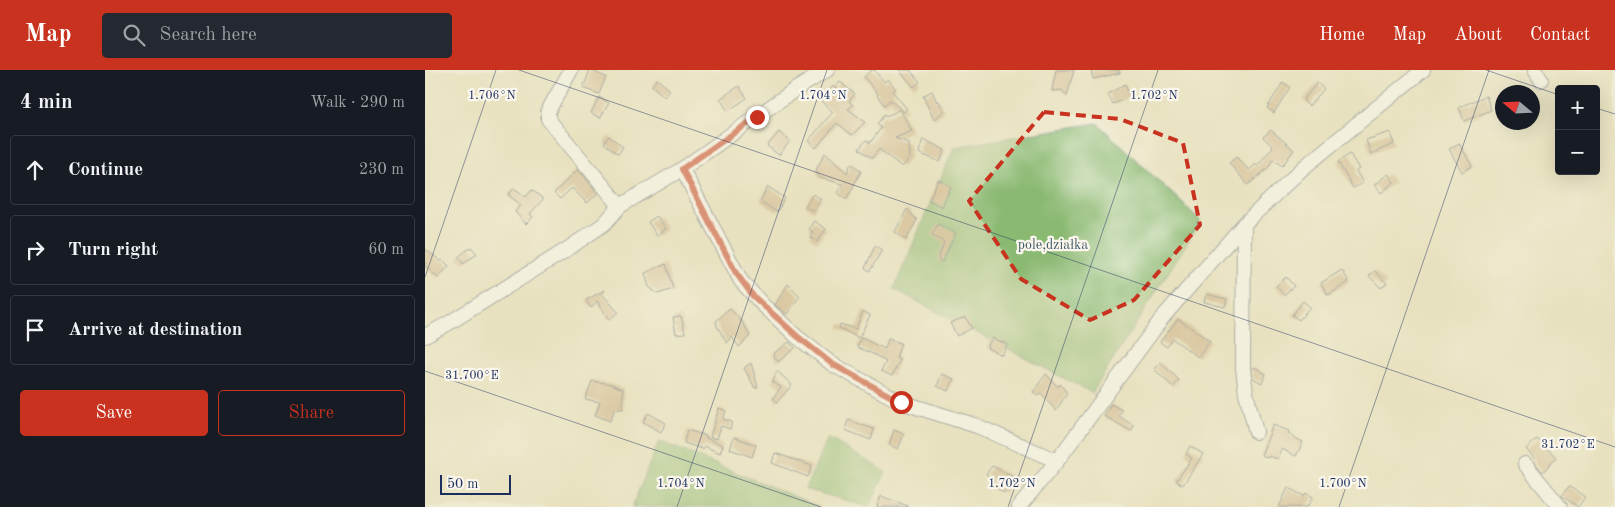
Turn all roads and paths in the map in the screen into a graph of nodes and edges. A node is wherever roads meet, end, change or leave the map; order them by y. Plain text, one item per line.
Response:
1 (571, 70) edge
2 (827, 70) edge
3 (1423, 70) edge
4 (682, 169) junction
5 (620, 206) junction
6 (1244, 224) junction
7 (425, 336) edge
8 (1256, 432) dead end
9 (1057, 461) junction
10 (1525, 464) dead end
11 (1019, 507) edge
12 (1559, 507) edge

1 - 5 street
2 - 4 street
3 - 6 street
4 - 5 street
4 - 9 street
5 - 7 street
6 - 8 street
6 - 9 street
9 - 11 street
10 - 12 street

